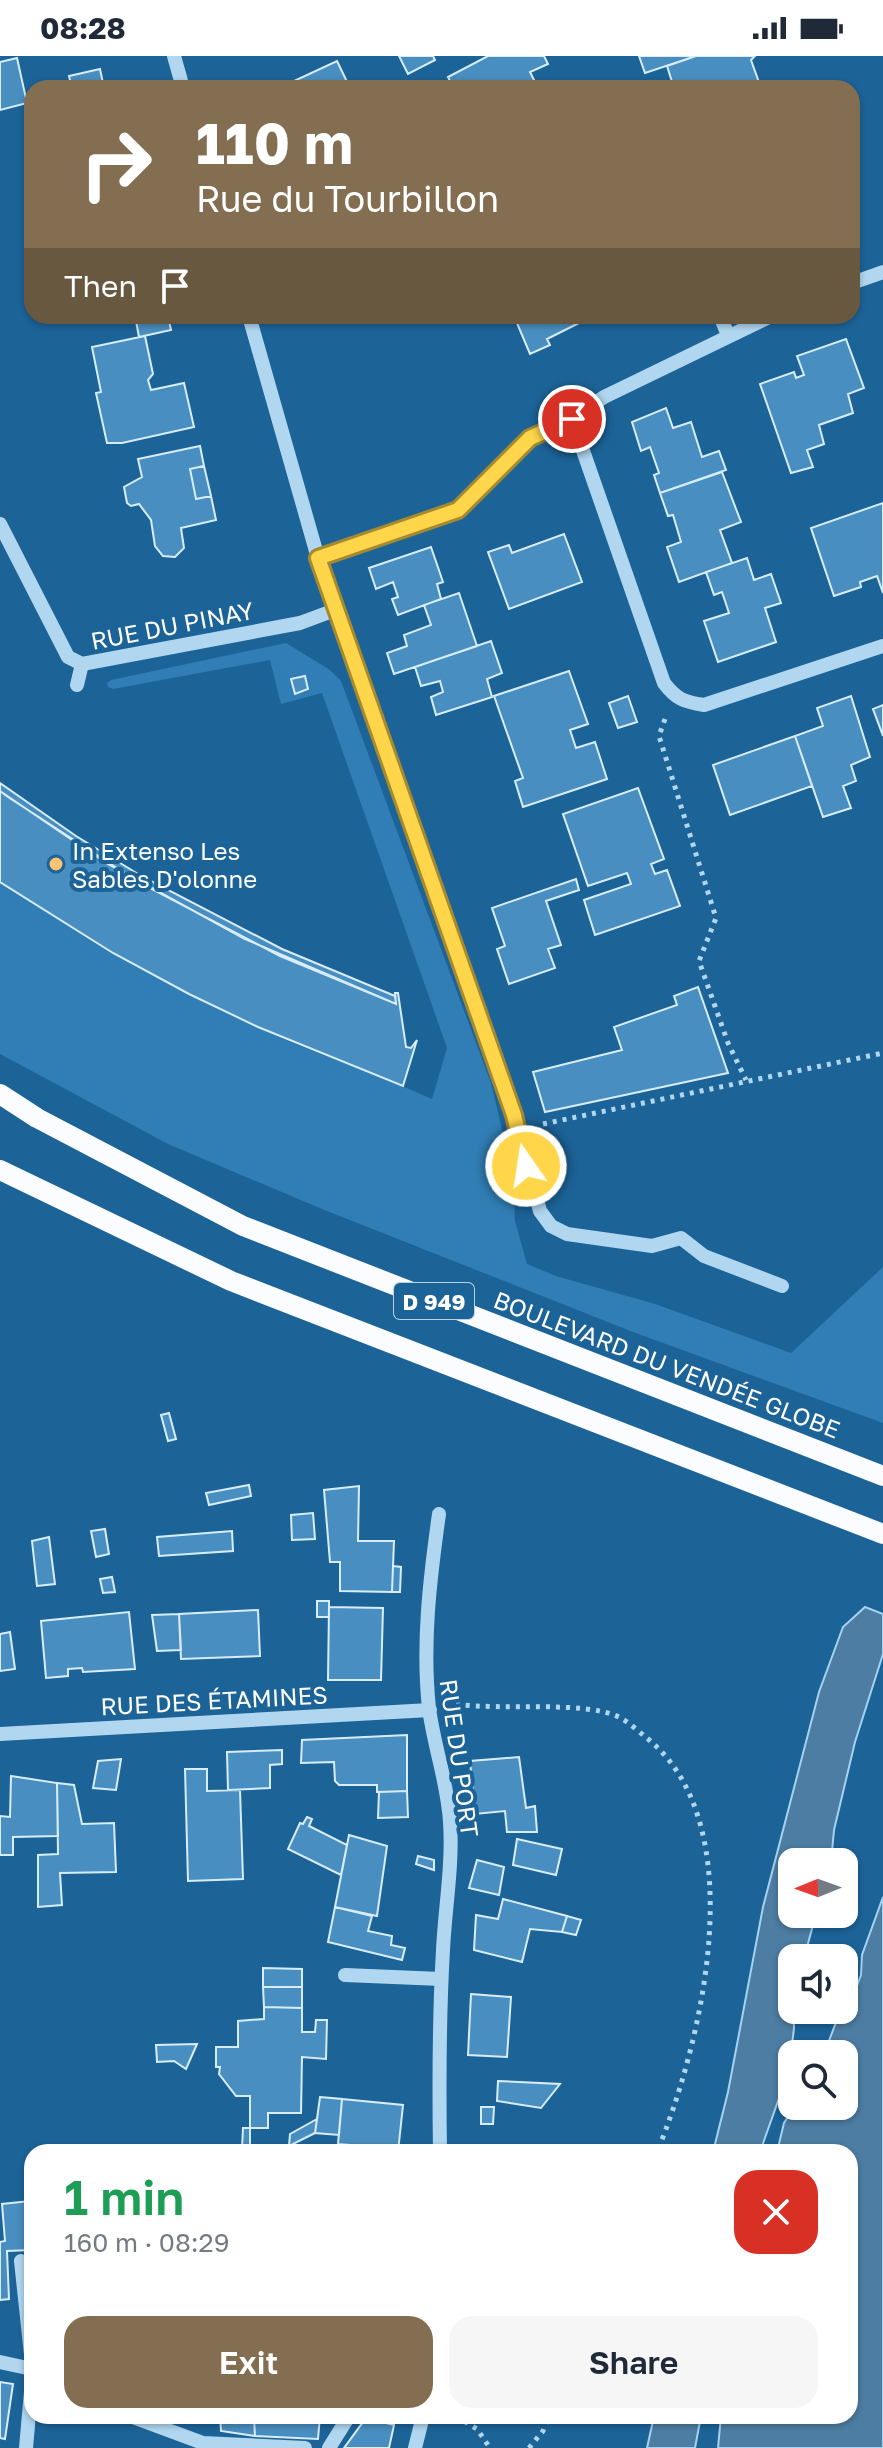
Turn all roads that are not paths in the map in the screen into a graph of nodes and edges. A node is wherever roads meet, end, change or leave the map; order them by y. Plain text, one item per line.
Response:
1 (174, 56) edge
2 (181, 80) edge
3 (883, 272) edge
4 (860, 280) edge
5 (251, 324) edge
6 (723, 324) edge
7 (753, 324) edge
8 (728, 335) junction
9 (572, 419) junction
10 (0, 524) edge
11 (318, 558) junction
12 (335, 610) junction
13 (883, 646) edge
14 (82, 664) junction
15 (77, 685) dead end
16 (0, 1094) edge
17 (0, 1170) edge
18 (782, 1286) dead end
19 (883, 1476) edge
20 (439, 1514) dead end
21 (883, 1534) edge
22 (430, 1710) junction
23 (0, 1734) edge
24 (345, 1975) dead end
25 (441, 1979) junction
26 (440, 2144) edge
27 (21, 2261) dead end
28 (24, 2290) edge
29 (0, 2362) edge
30 (24, 2366) edge
31 (28, 2424) edge
32 (152, 2424) edge
33 (344, 2424) edge
34 (421, 2424) edge
35 (26, 2448) edge
36 (305, 2448) edge
37 (329, 2448) edge
38 (415, 2448) edge

1 - 2 street
3 - 4 street
5 - 11 street
6 - 8 street
7 - 8 street
8 - 9 street
9 - 11 street
9 - 13 street
10 - 14 street, RUE DU PINAY
11 - 12 street
12 - 14 street, RUE DU PINAY
12 - 18 street
14 - 15 street
16 - 19 main road, BOULEVARD DU VENDÉE GLOBE / D 949
17 - 21 main road, D 949
20 - 22 street, RUE DU PORT
22 - 23 street, RUE DES ÉTAMINES
22 - 25 street, RUE DU PORT
24 - 25 street
25 - 26 street, RUE DU PORT
27 - 28 street
29 - 30 street
31 - 35 street
32 - 36 street
33 - 37 street
34 - 38 street

